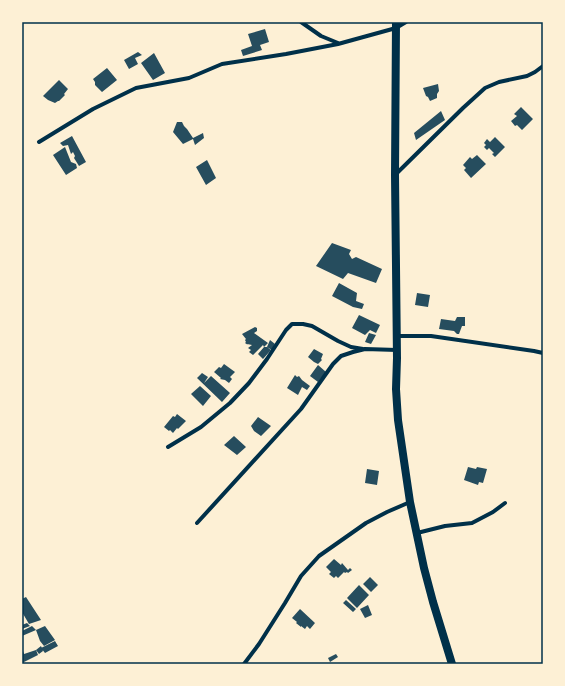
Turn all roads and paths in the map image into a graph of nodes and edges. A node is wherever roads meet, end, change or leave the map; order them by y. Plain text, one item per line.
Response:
1 (301, 22) edge
2 (406, 22) edge
3 (396, 25) edge
4 (338, 44) junction
5 (543, 66) edge
6 (39, 142) dead end
7 (394, 175) junction
8 (397, 336) junction
9 (365, 349) junction
10 (397, 350) junction
11 (543, 353) edge
12 (168, 447) dead end
13 (410, 502) junction
14 (505, 503) dead end
15 (196, 523) dead end
16 (416, 533) junction
17 (244, 664) edge
18 (452, 664) edge

1 - 4 street
2 - 3 street
3 - 4 street
3 - 7 main road
4 - 6 street
5 - 7 street
7 - 8 main road
8 - 10 main road
8 - 11 street
9 - 10 street
9 - 12 street
9 - 15 street
10 - 13 main road
13 - 16 main road
13 - 17 street
14 - 16 street
16 - 18 main road

